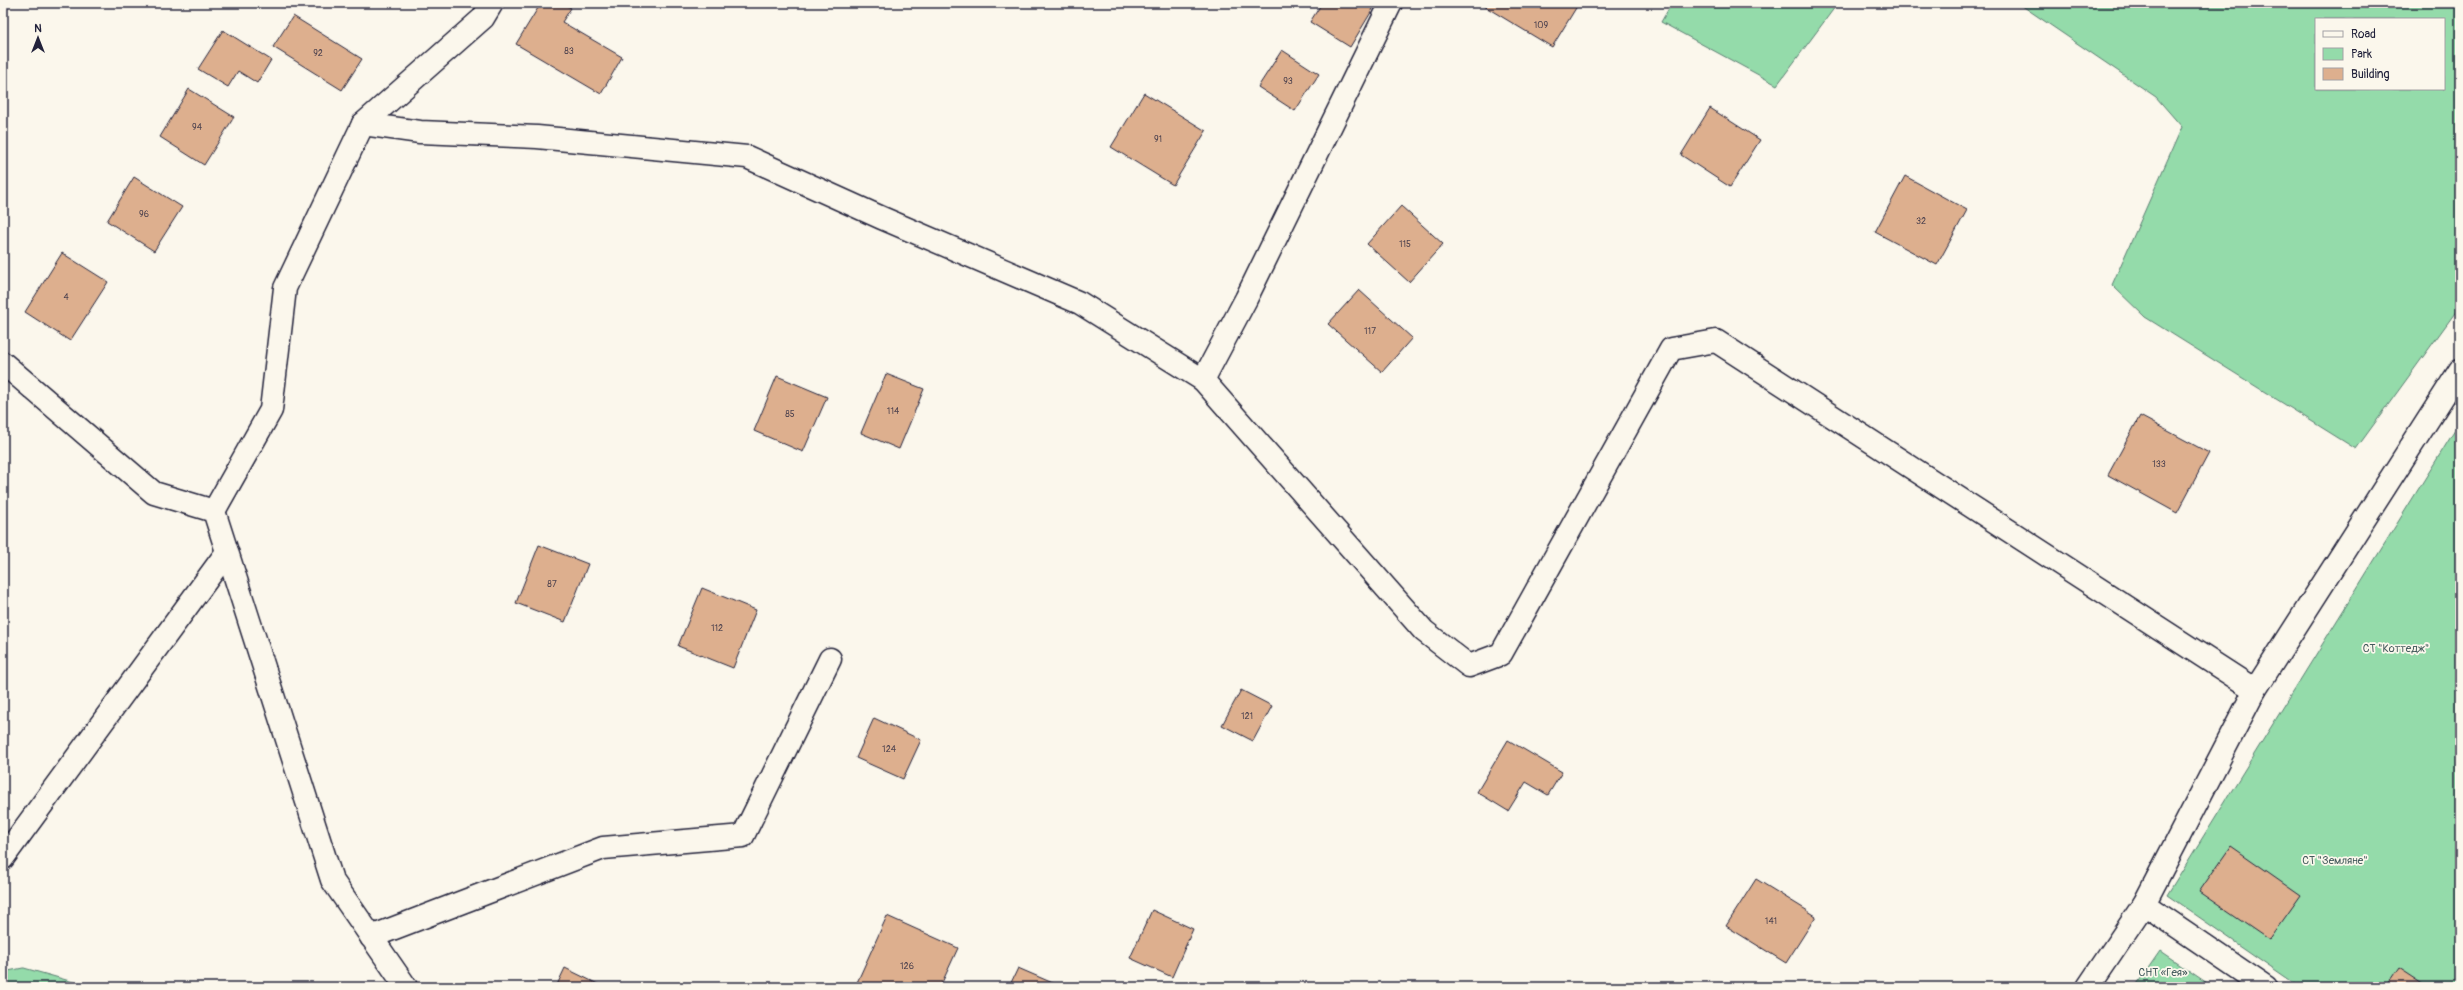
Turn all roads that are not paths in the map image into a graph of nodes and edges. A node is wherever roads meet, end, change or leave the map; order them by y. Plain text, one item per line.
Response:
1 (492, 3) edge
2 (1391, 3) edge
3 (363, 124) junction
4 (3, 363) edge
5 (2460, 370) edge
6 (1202, 380) junction
7 (2453, 395) edge
8 (214, 512) junction
9 (226, 552) junction
10 (830, 659) dead end
11 (2255, 690) junction
12 (3, 858) edge
13 (2144, 904) junction
14 (371, 937) junction
15 (406, 987) edge
16 (2088, 987) edge
17 (2266, 987) edge

1 - 3 street
2 - 6 street
3 - 6 street
3 - 8 street
4 - 8 street
5 - 7 street
6 - 11 street
7 - 11 street
8 - 9 street
9 - 12 street
9 - 14 street
10 - 14 street
11 - 13 street
13 - 16 street
13 - 17 street
14 - 15 street

